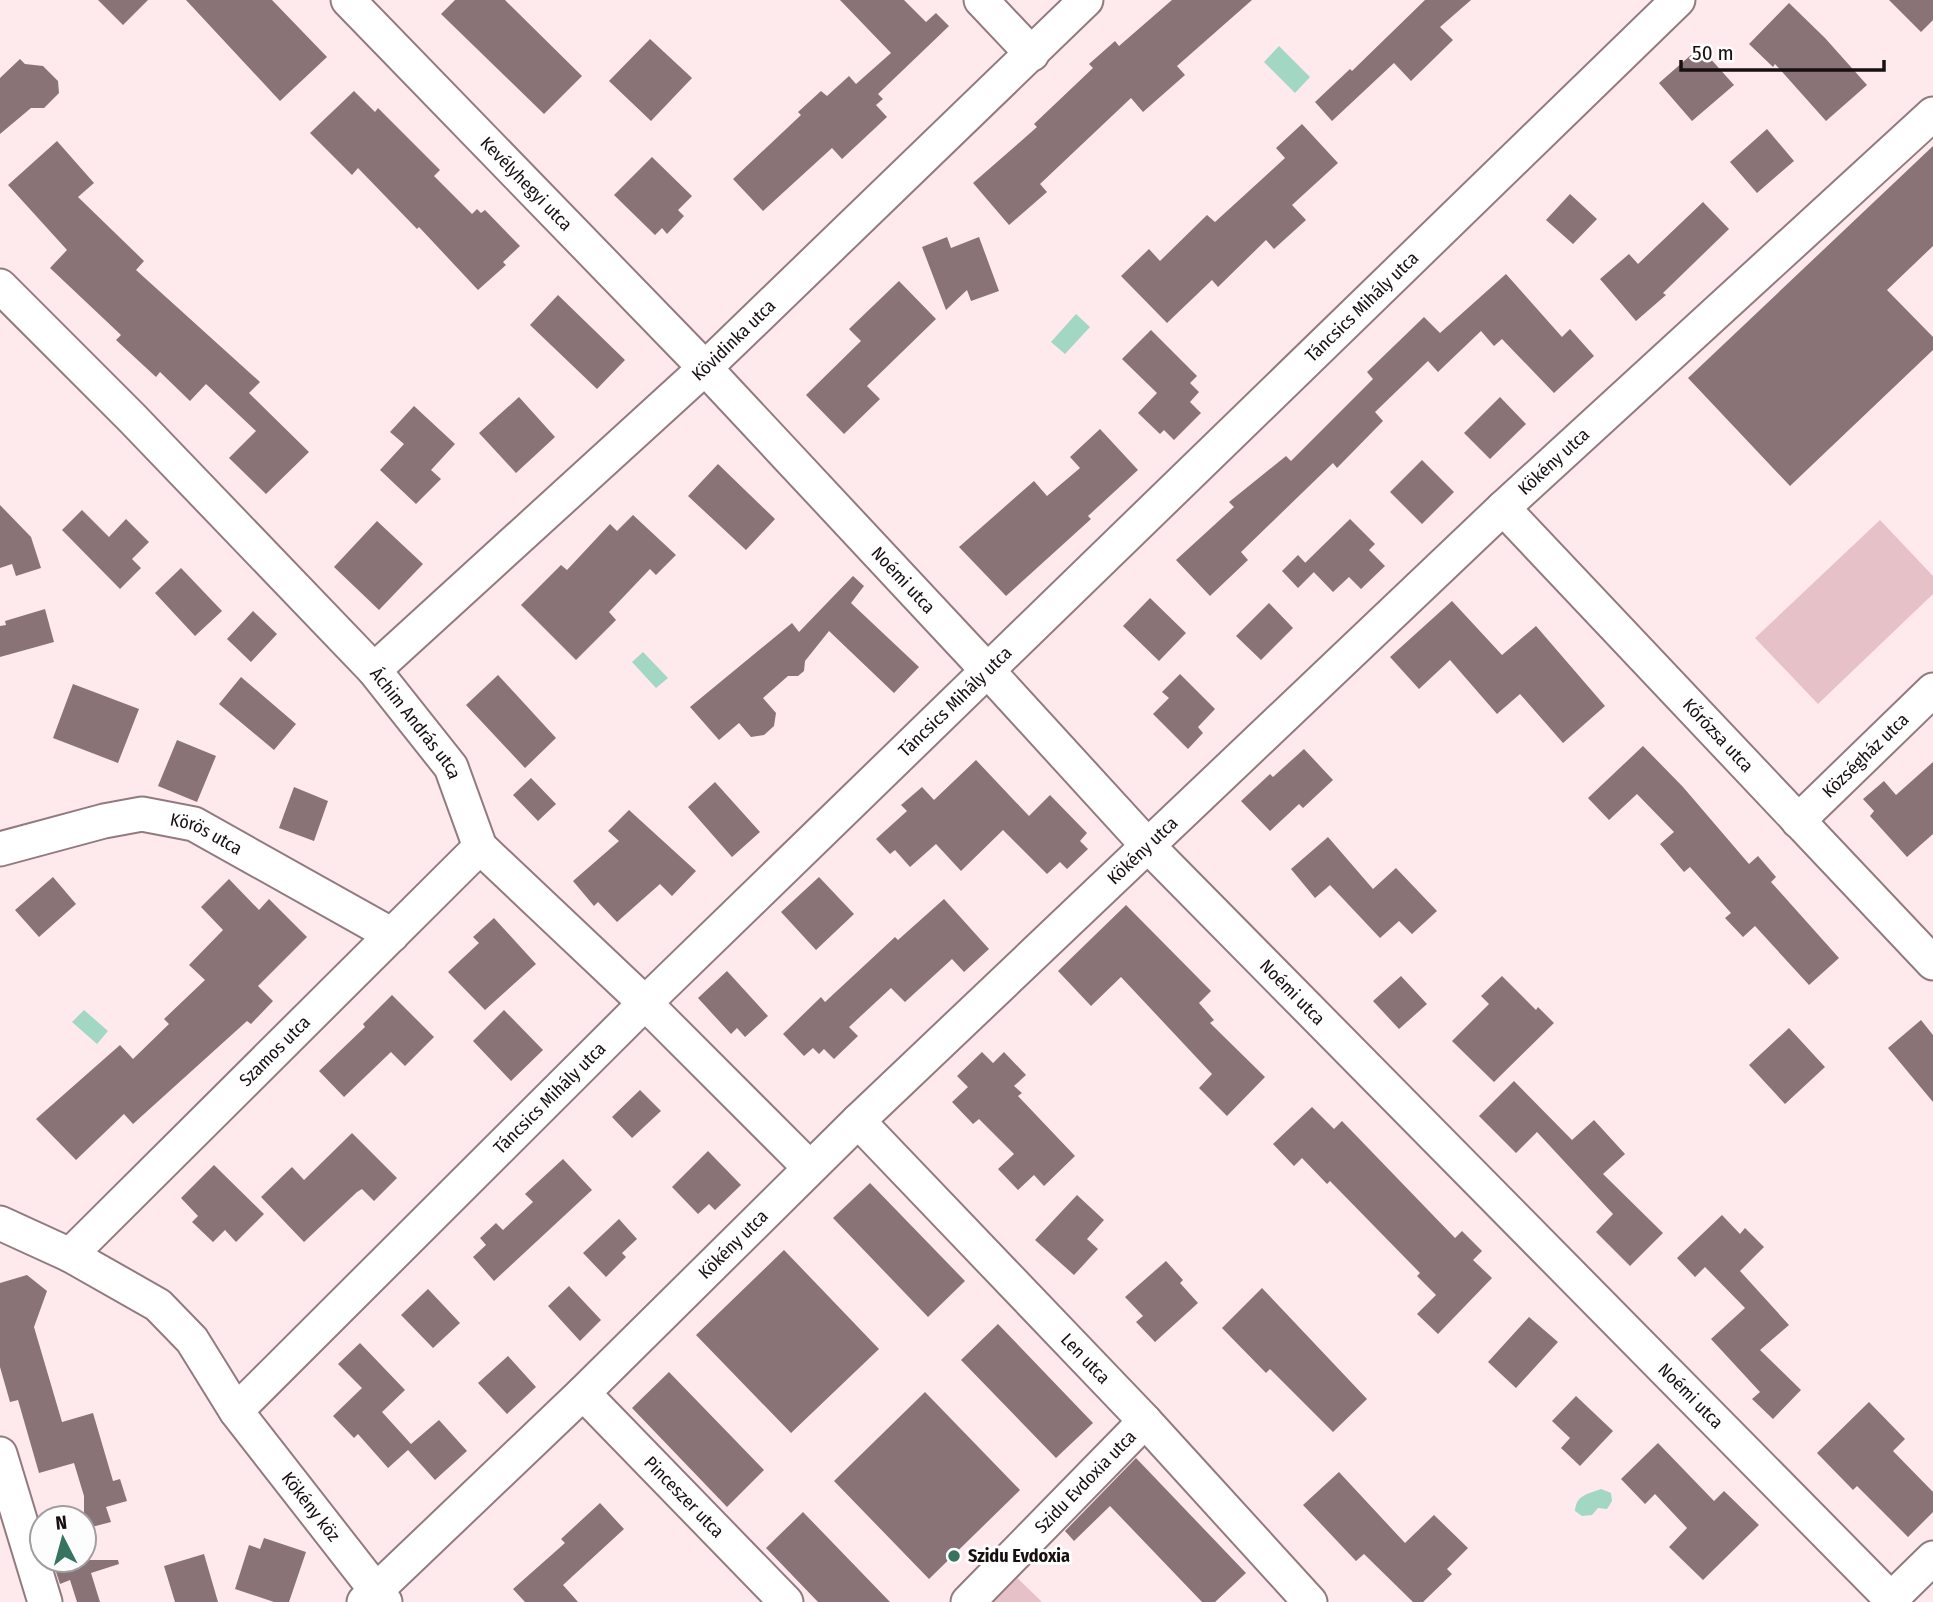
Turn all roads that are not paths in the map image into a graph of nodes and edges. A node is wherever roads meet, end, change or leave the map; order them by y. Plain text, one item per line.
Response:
1 (348, 0) edge
2 (981, 0) edge
3 (1086, 0) edge
4 (1678, 0) edge
5 (1032, 54) junction
6 (1933, 114) edge
7 (0, 286) edge
8 (705, 369) junction
9 (1503, 508) junction
10 (374, 670) junction
11 (988, 671) junction
12 (1933, 690) edge
13 (1798, 821) junction
14 (1148, 845) junction
15 (480, 847) junction
16 (0, 849) edge
17 (392, 934) junction
18 (1933, 963) edge
19 (645, 1003) junction
20 (858, 1121) junction
21 (810, 1168) junction
22 (0, 1223) edge
23 (70, 1255) junction
24 (583, 1393) junction
25 (236, 1411) junction
26 (1145, 1421) junction
27 (0, 1454) edge
28 (1933, 1558) edge
29 (1289, 1595) edge
30 (375, 1598) edge
31 (1891, 1601) edge
32 (45, 1602) edge
33 (786, 1602) edge
34 (968, 1602) edge

1 - 8 street, Kevélyhegyi utca
2 - 5 street
3 - 5 street, Kövidinka utca
4 - 11 street, Táncsics Mihály utca
5 - 8 street, Kövidinka utca
6 - 9 street, Kökény utca
7 - 10 street, Áchim András utca
8 - 10 street, Kövidinka utca
8 - 11 street, Noémi utca
9 - 13 street, Kőrózsa utca
9 - 14 street, Kökény utca
10 - 15 street, Áchim András utca
11 - 14 street, Noémi utca
11 - 19 street, Táncsics Mihály utca
12 - 13 street, Községház utca
13 - 18 street, Kőrózsa utca
14 - 20 street, Kökény utca
14 - 31 street, Noémi utca
15 - 17 street, Szamos utca
15 - 19 street, Áchim András utca
16 - 17 street, Körös utca
17 - 23 street, Szamos utca
19 - 21 street, Áchim András utca
19 - 25 street, Táncsics Mihály utca
20 - 21 street, Kökény utca
20 - 26 street, Len utca
21 - 24 street, Kökény utca
22 - 23 street, Kökény köz
23 - 25 street, Kökény köz
24 - 30 street, Kökény utca
24 - 33 street, Pinceszer utca
25 - 30 street, Kökény köz
26 - 29 street, Len utca
26 - 34 street, Szidu Evdoxia utca
27 - 32 street
28 - 31 street

